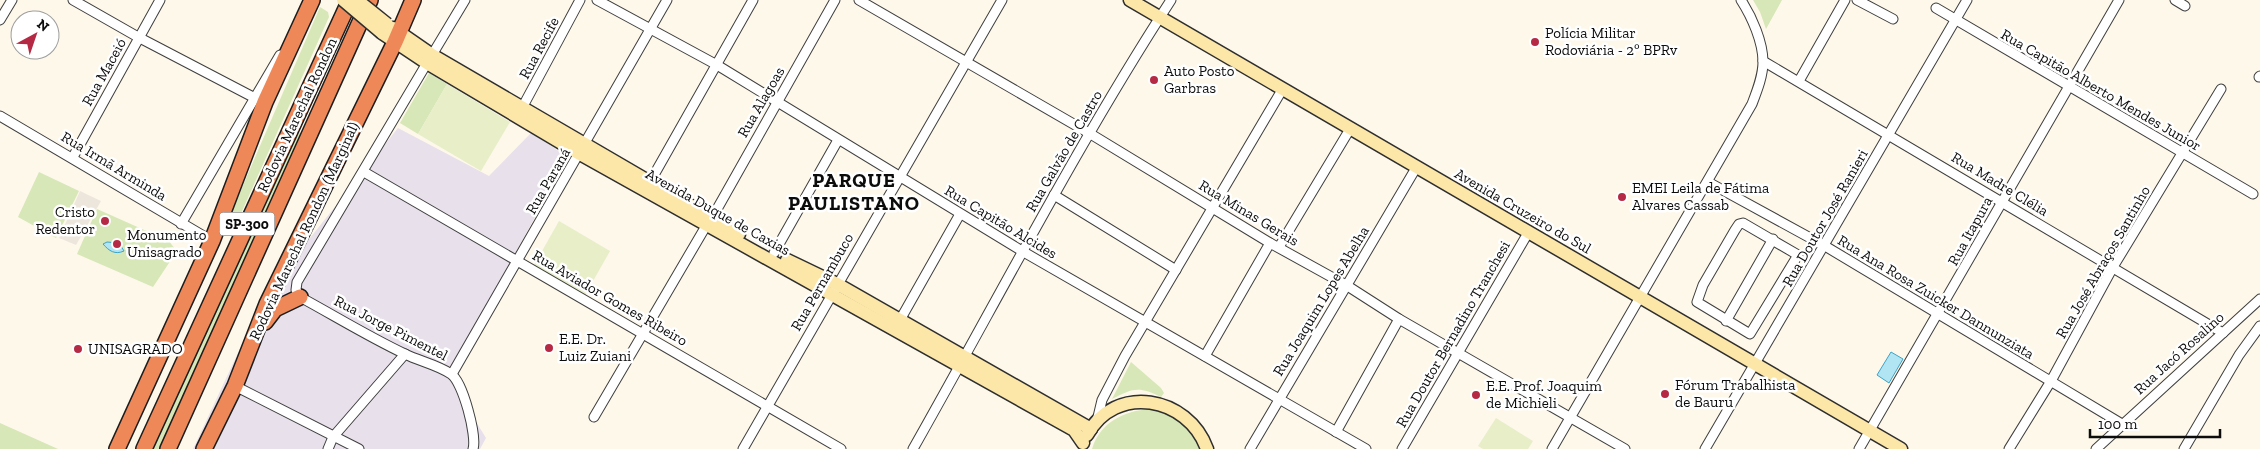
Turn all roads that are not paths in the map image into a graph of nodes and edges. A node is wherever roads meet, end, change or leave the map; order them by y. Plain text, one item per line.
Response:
1 (12, 0) edge
2 (73, 0) edge
3 (160, 0) edge
4 (311, 0) edge
5 (343, 0) edge
6 (350, 0) edge
7 (357, 0) edge
8 (370, 0) edge
9 (413, 0) edge
10 (464, 0) edge
11 (580, 0) edge
12 (597, 0) edge
13 (667, 0) edge
14 (753, 0) edge
15 (835, 0) edge
16 (859, 0) edge
17 (1002, 0) edge
18 (1130, 0) edge
19 (1171, 0) edge
20 (1741, 0) edge
21 (1846, 0) edge
22 (1857, 0) edge
23 (1967, 0) edge
24 (2119, 0) edge
25 (2175, 0) edge
26 (2185, 6) dead end
27 (1936, 8) dead end
28 (1160, 17) junction
29 (1893, 19) dead end
30 (0, 20) edge
31 (1956, 21) junction
32 (650, 29) junction
33 (391, 33) junction
34 (138, 38) junction
35 (429, 59) junction
36 (966, 61) junction
37 (1763, 62) junction
38 (717, 65) junction
39 (1799, 81) junction
40 (2070, 87) junction
41 (2221, 89) dead end
42 (1282, 90) junction
43 (255, 98) junction
44 (776, 102) junction
45 (522, 108) junction
46 (0, 116) edge
47 (1350, 130) junction
48 (1089, 133) junction
49 (1890, 134) junction
50 (838, 140) junction
51 (583, 149) junction
52 (2182, 152) junction
53 (72, 157) junction
54 (1416, 168) junction
55 (364, 172) junction
56 (901, 176) junction
57 (650, 182) junction
58 (1708, 182) junction
59 (2253, 194) dead end
60 (1054, 195) junction
61 (2002, 202) junction
62 (1213, 208) junction
63 (960, 214) junction
64 (1766, 214) junction
65 (709, 222) junction
66 (181, 224) junction
67 (1757, 229) junction
68 (1528, 233) junction
69 (1773, 239) junction
70 (212, 241) junction
71 (1274, 245) junction
72 (1825, 246) junction
73 (1022, 251) junction
74 (774, 253) junction
75 (518, 260) junction
76 (2113, 267) junction
77 (1176, 270) junction
78 (1346, 285) junction
79 (834, 288) junction
80 (300, 297) junction
81 (1642, 298) junction
82 (2260, 299) edge
83 (1939, 314) junction
84 (1400, 319) junction
85 (900, 320) junction
86 (1726, 321) junction
87 (1145, 323) junction
88 (2260, 326) edge
89 (643, 333) junction
90 (2223, 333) junction
91 (253, 340) junction
92 (1458, 353) junction
93 (405, 354) junction
94 (1205, 356) junction
95 (963, 361) junction
96 (1755, 364) junction
97 (452, 374) junction
98 (2051, 381) junction
99 (235, 386) junction
100 (1279, 399) junction
101 (767, 406) junction
102 (594, 417) dead end
103 (1569, 418) junction
104 (2122, 424) junction
105 (1094, 425) junction
106 (1869, 431) junction
107 (1336, 432) junction
108 (333, 437) junction
109 (1082, 446) edge
110 (117, 449) edge
111 (144, 449) edge
112 (168, 449) edge
113 (204, 449) edge
114 (328, 449) edge
115 (359, 449) edge
116 (473, 449) edge
117 (743, 449) edge
118 (841, 449) edge
119 (913, 449) edge
120 (1207, 449) edge
121 (1250, 449) edge
122 (1366, 449) edge
123 (1402, 449) edge
124 (1552, 449) edge
125 (1625, 449) edge
126 (1705, 449) edge
127 (1859, 449) edge
128 (1901, 449) edge
129 (2009, 449) edge
130 (2096, 449) edge
131 (2184, 449) edge

1 - 30 street
2 - 34 street
3 - 34 street, Rua Maceió
4 - 43 street
4 - 70 highway
5 - 33 main road, Avenida Duque de Caxias, bridge
6 - 111 highway, Rodovia Marechal Rondon / SP-300
7 - 33 main road, Avenida Duque de Caxias, bridge
8 - 112 highway, Rodovia Marechal Rondon / SP-300
9 - 33 highway, Rodovia Marechal Rondon (Marginal)
10 - 35 street
11 - 45 street, Rua Recife
12 - 32 street, Rua Capitão Alcides
13 - 32 street, Rua Paraná
14 - 38 street
15 - 44 street, Rua Alagoas
16 - 36 street, Rua Minas Gerais
17 - 36 street, Rua Pernambuco
18 - 28 main road, Avenida Cruzeiro do Sul
19 - 28 street, Rua Galvão de Castro
20 - 37 street
21 - 39 street
22 - 29 street
23 - 31 street, Rua Doutor José Ranieri
24 - 40 street, Rua Itapura
25 - 26 street
27 - 31 street, Rua Capitão Alberto Mendes Junior
28 - 42 main road, Avenida Cruzeiro do Sul
28 - 48 street, Rua Galvão de Castro
31 - 40 street, Rua Capitão Alberto Mendes Junior
31 - 49 street, Rua Doutor José Ranieri
32 - 38 street, Rua Capitão Alcides
32 - 51 street, Rua Paraná
33 - 35 main road, Avenida Duque de Caxias
33 - 91 highway, Rodovia Marechal Rondon (Marginal)
34 - 43 street
34 - 53 street, Rua Maceió
35 - 45 main road, Avenida Duque de Caxias
35 - 51 main road, Avenida Duque de Caxias
35 - 55 street
36 - 48 street, Rua Minas Gerais
36 - 56 street, Rua Pernambuco
37 - 39 street, Rua Madre Clélia
37 - 58 street
38 - 44 street, Rua Capitão Alcides
38 - 57 street
39 - 49 street, Rua Madre Clélia
40 - 52 street, Rua Capitão Alberto Mendes Junior
40 - 61 street, Rua Itapura
41 - 52 street, Rua José Abraços Santinho
42 - 47 main road, Avenida Cruzeiro do Sul
42 - 62 street
43 - 66 street
44 - 50 street, Rua Capitão Alcides
44 - 65 street, Rua Alagoas
45 - 51 main road, Avenida Duque de Caxias
46 - 53 street, Rua Irmã Arminda
47 - 54 main road, Avenida Cruzeiro do Sul
47 - 71 street
48 - 60 street, Rua Galvão de Castro
48 - 62 street, Rua Minas Gerais
49 - 61 street, Rua Madre Clélia
49 - 72 street, Rua Doutor José Ranieri
50 - 56 street, Rua Capitão Alcides
50 - 74 street
51 - 57 main road, Avenida Duque de Caxias
51 - 65 main road, Avenida Duque de Caxias
51 - 75 street, Rua Paraná
52 - 59 street, Rua Capitão Alberto Mendes Junior
52 - 76 street, Rua José Abraços Santinho
53 - 66 street, Rua Irmã Arminda
54 - 68 main road, Avenida Cruzeiro do Sul
54 - 78 street, Rua Joaquim Lopes Abelha
55 - 75 street, Rua Aviador Gomes Ribeiro
55 - 80 street
56 - 63 street, Rua Capitão Alcides
56 - 79 street, Rua Pernambuco
57 - 65 main road, Avenida Duque de Caxias
58 - 64 street, Rua Ana Rosa Zuicker Dannunziata
58 - 81 street
60 - 73 street, Rua Galvão de Castro
60 - 77 street
61 - 76 street, Rua Madre Clélia
61 - 83 street, Rua Itapura
62 - 71 street, Rua Minas Gerais
62 - 77 street
63 - 73 street, Rua Capitão Alcides
63 - 85 street
64 - 67 street
64 - 72 street, Rua Ana Rosa Zuicker Dannunziata
65 - 74 main road, Avenida Duque de Caxias
65 - 79 main road, Avenida Duque de Caxias
65 - 89 street, Rua Alagoas
66 - 70 street, Rua Irmã Arminda
67 - 69 street
67 - 86 street
68 - 81 main road, Avenida Cruzeiro do Sul
68 - 92 street, Rua Doutor Bernadino Tranchesi
69 - 86 street
69 - 86 street
70 - 110 highway
71 - 78 street, Rua Minas Gerais
71 - 94 street
72 - 83 street, Rua Ana Rosa Zuicker Dannunziata
72 - 96 street, Rua Doutor José Ranieri
73 - 87 street, Rua Capitão Alcides
73 - 95 street, Rua Galvão de Castro
74 - 79 main road, Avenida Duque de Caxias
75 - 89 street, Rua Aviador Gomes Ribeiro
75 - 97 street, Rua Paraná
76 - 90 street, Rua Madre Clélia
76 - 98 street, Rua José Abraços Santinho
77 - 87 street
78 - 84 street, Rua Minas Gerais
78 - 100 street, Rua Joaquim Lopes Abelha
79 - 85 main road, Avenida Duque de Caxias
79 - 95 main road, Avenida Duque de Caxias
79 - 101 street, Rua Pernambuco
80 - 91 highway
80 - 93 street, Rua Jorge Pimentel
81 - 96 main road, Avenida Cruzeiro do Sul
81 - 103 street
82 - 90 street, Rua Jacó Rosalino
83 - 98 street, Rua Ana Rosa Zuicker Dannunziata
83 - 106 street, Rua Itapura
84 - 92 street, Rua Minas Gerais
84 - 107 street
85 - 95 main road, Avenida Duque de Caxias
87 - 94 street, Rua Capitão Alcides
87 - 105 street
88 - 131 street
89 - 101 street, Rua Aviador Gomes Ribeiro
89 - 102 street, Rua Alagoas
90 - 104 street, Rua Jacó Rosalino
91 - 99 highway, Rodovia Marechal Rondon (Marginal)
92 - 103 street, Rua Minas Gerais
92 - 123 street, Rua Doutor Bernadino Tranchesi
93 - 97 street, Rua Jorge Pimentel
93 - 108 street
94 - 100 street, Rua Capitão Alcides
95 - 105 main road, Avenida Duque de Caxias
95 - 109 main road, Avenida Duque de Caxias
95 - 119 street, Rua Galvão de Castro
96 - 106 main road, Avenida Cruzeiro do Sul
96 - 126 street, Rua Doutor José Ranieri
97 - 116 street, Rua Jorge Pimentel
98 - 104 street, Rua Ana Rosa Zuicker Dannunziata
98 - 129 street, Rua José Abraços Santinho
99 - 108 street
99 - 113 highway, Rodovia Marechal Rondon (Marginal)
100 - 107 street, Rua Capitão Alcides
100 - 121 street, Rua Joaquim Lopes Abelha
101 - 117 street, Rua Pernambuco
101 - 118 street, Rua Aviador Gomes Ribeiro
103 - 124 street
103 - 125 street, Rua Minas Gerais
104 - 130 street, Rua Jacó Rosalino
105 - 109 main road
105 - 120 main road
106 - 127 street, Rua Itapura
106 - 128 main road, Avenida Cruzeiro do Sul
107 - 122 street, Rua Capitão Alcides
108 - 114 street
108 - 115 street

